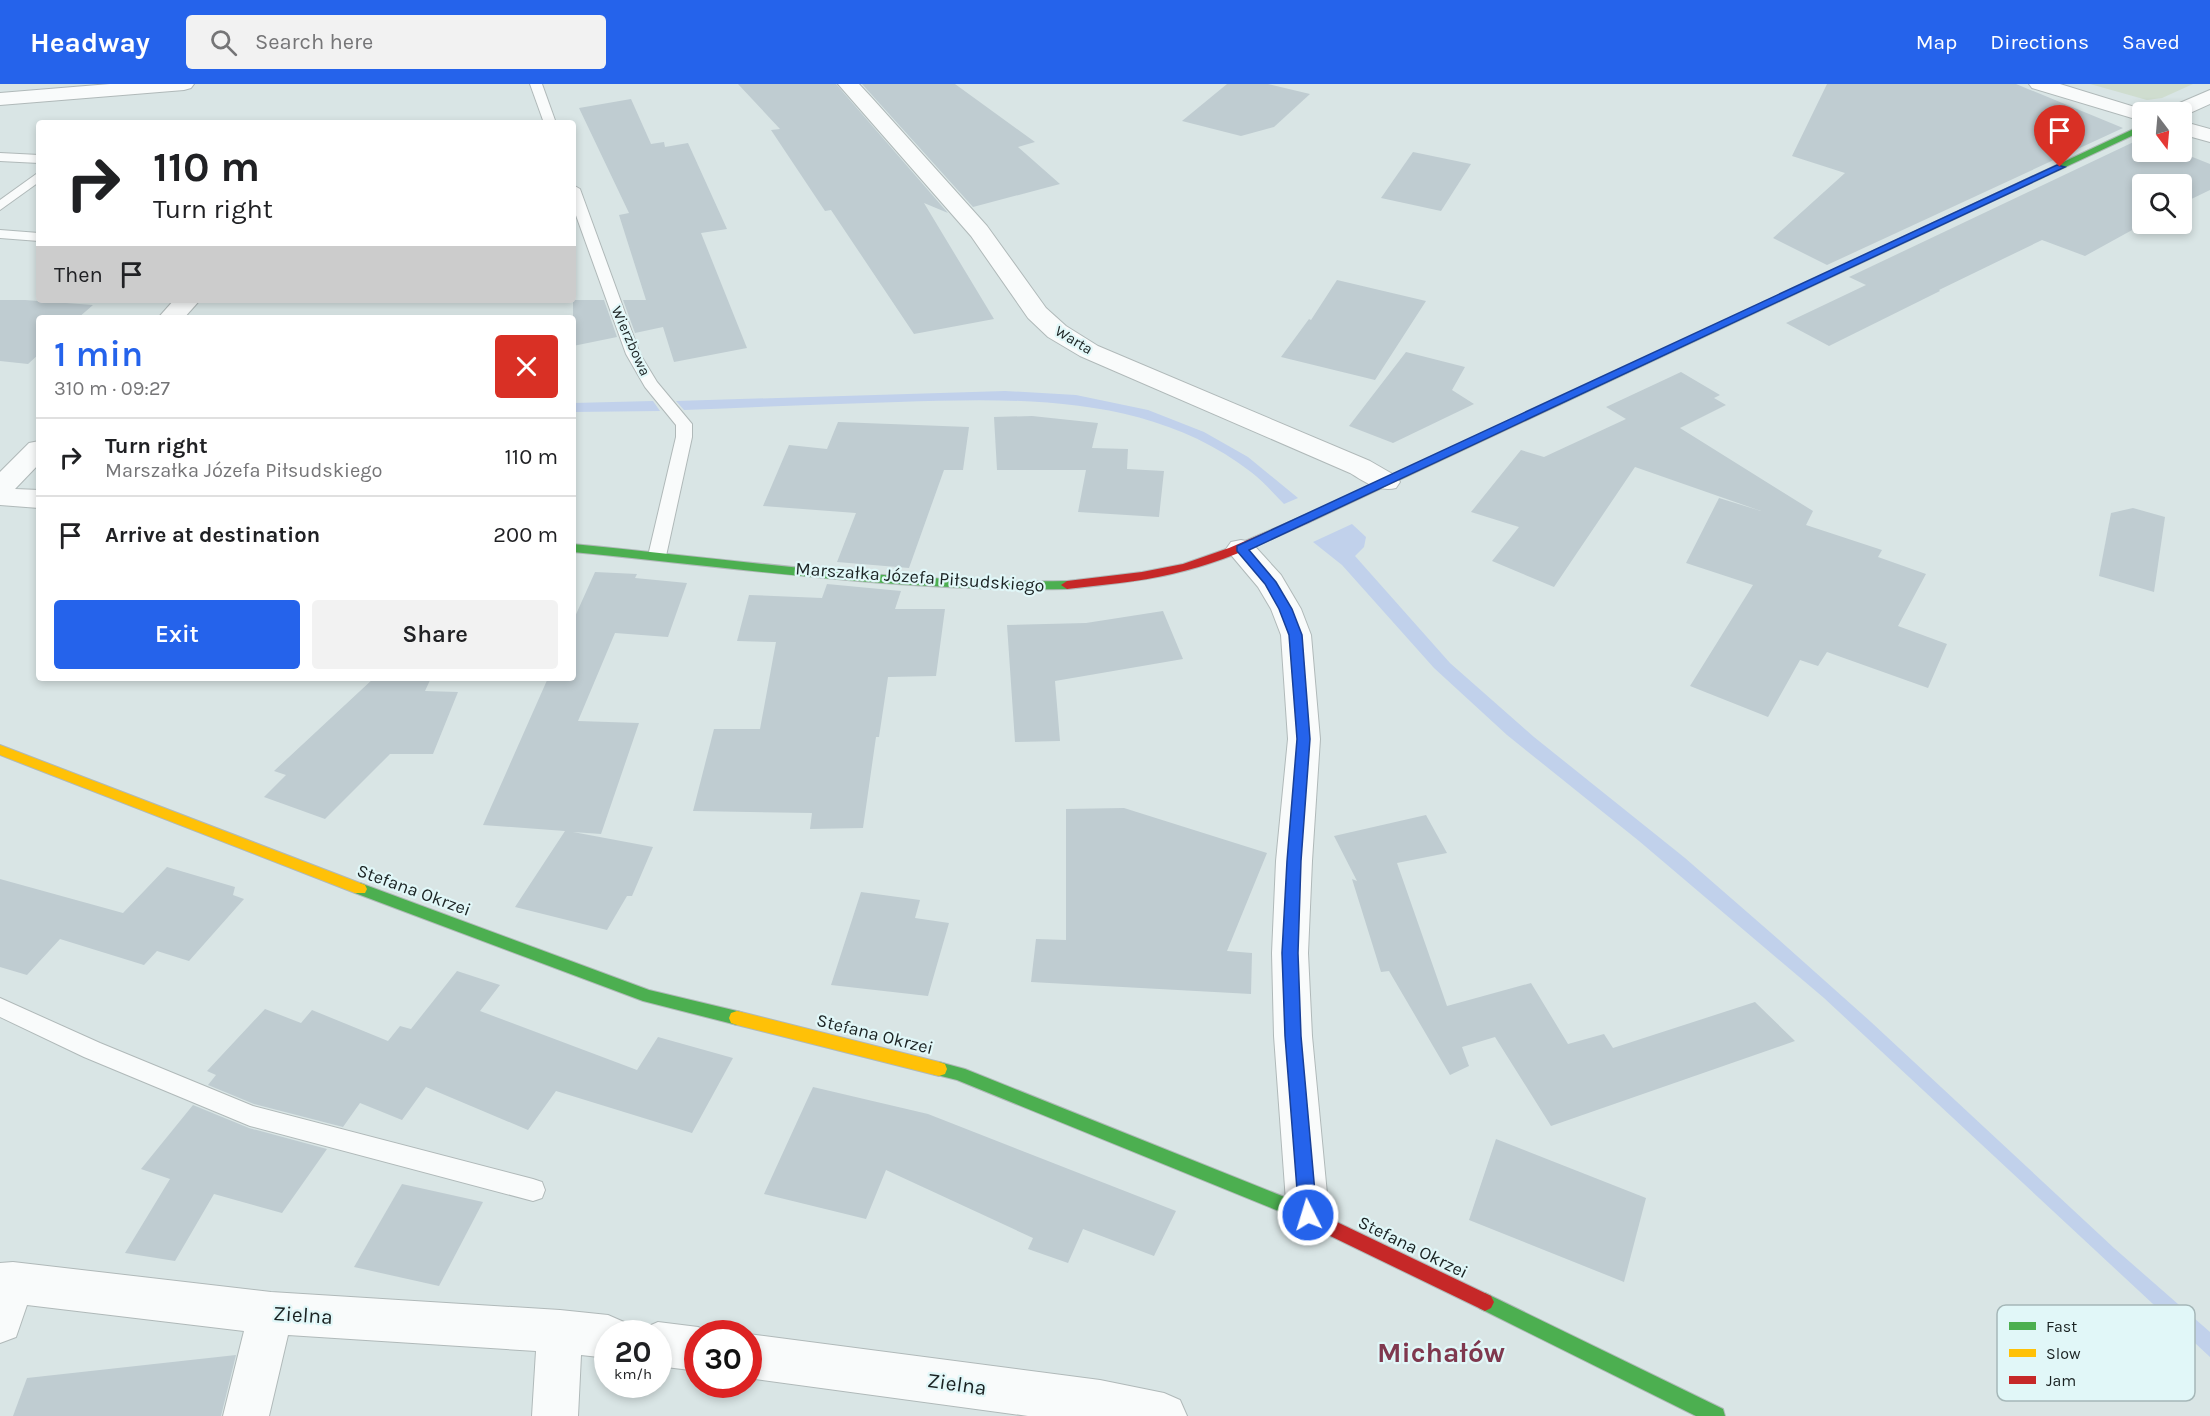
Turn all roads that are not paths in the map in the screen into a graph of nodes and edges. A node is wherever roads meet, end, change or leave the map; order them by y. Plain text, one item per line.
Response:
1 (184, 84) edge
2 (536, 84) edge
3 (848, 84) edge
4 (2039, 84) edge
5 (2210, 96) edge
6 (0, 99) edge
7 (2192, 104) edge
8 (2132, 112) edge
9 (549, 120) edge
10 (2192, 130) edge
11 (2132, 133) edge
12 (2210, 136) edge
13 (0, 157) edge
14 (36, 159) edge
15 (36, 178) edge
16 (576, 197) edge
17 (0, 206) edge
18 (0, 234) edge
19 (36, 237) edge
20 (185, 303) edge
21 (173, 315) edge
22 (36, 452) edge
23 (1386, 482) junction
24 (0, 488) edge
25 (0, 496) edge
26 (36, 500) edge
27 (576, 548) edge
28 (1241, 549) junction
29 (657, 556) junction
30 (0, 750) edge
31 (0, 1007) edge
32 (533, 1190) dead end
33 (1308, 1215) junction
34 (4, 1296) edge
35 (271, 1313) junction
36 (560, 1331) junction
37 (594, 1335) edge
38 (762, 1358) edge
39 (1707, 1415) edge
40 (246, 1416) edge
41 (555, 1416) edge
42 (1164, 1416) edge

1 - 6 street
2 - 9 lane
3 - 23 street, Warta
4 - 8 street
5 - 7 street
10 - 12 street
11 - 23 street, Marszałka Józefa Piłsudskiego
13 - 14 lane
15 - 17 lane
16 - 29 lane, Wierzbowa
18 - 19 lane
20 - 21 street
22 - 24 street
23 - 28 street, Marszałka Józefa Piłsudskiego
25 - 26 street
27 - 29 street, Marszałka Józefa Piłsudskiego
28 - 29 street, Marszałka Józefa Piłsudskiego
28 - 33 street
30 - 33 street, Stefana Okrzei
31 - 32 lane
33 - 39 street, Stefana Okrzei
34 - 35 street, Zielna
35 - 36 street, Zielna
35 - 40 street
36 - 37 street, Zielna
36 - 41 street
38 - 42 street, Zielna

